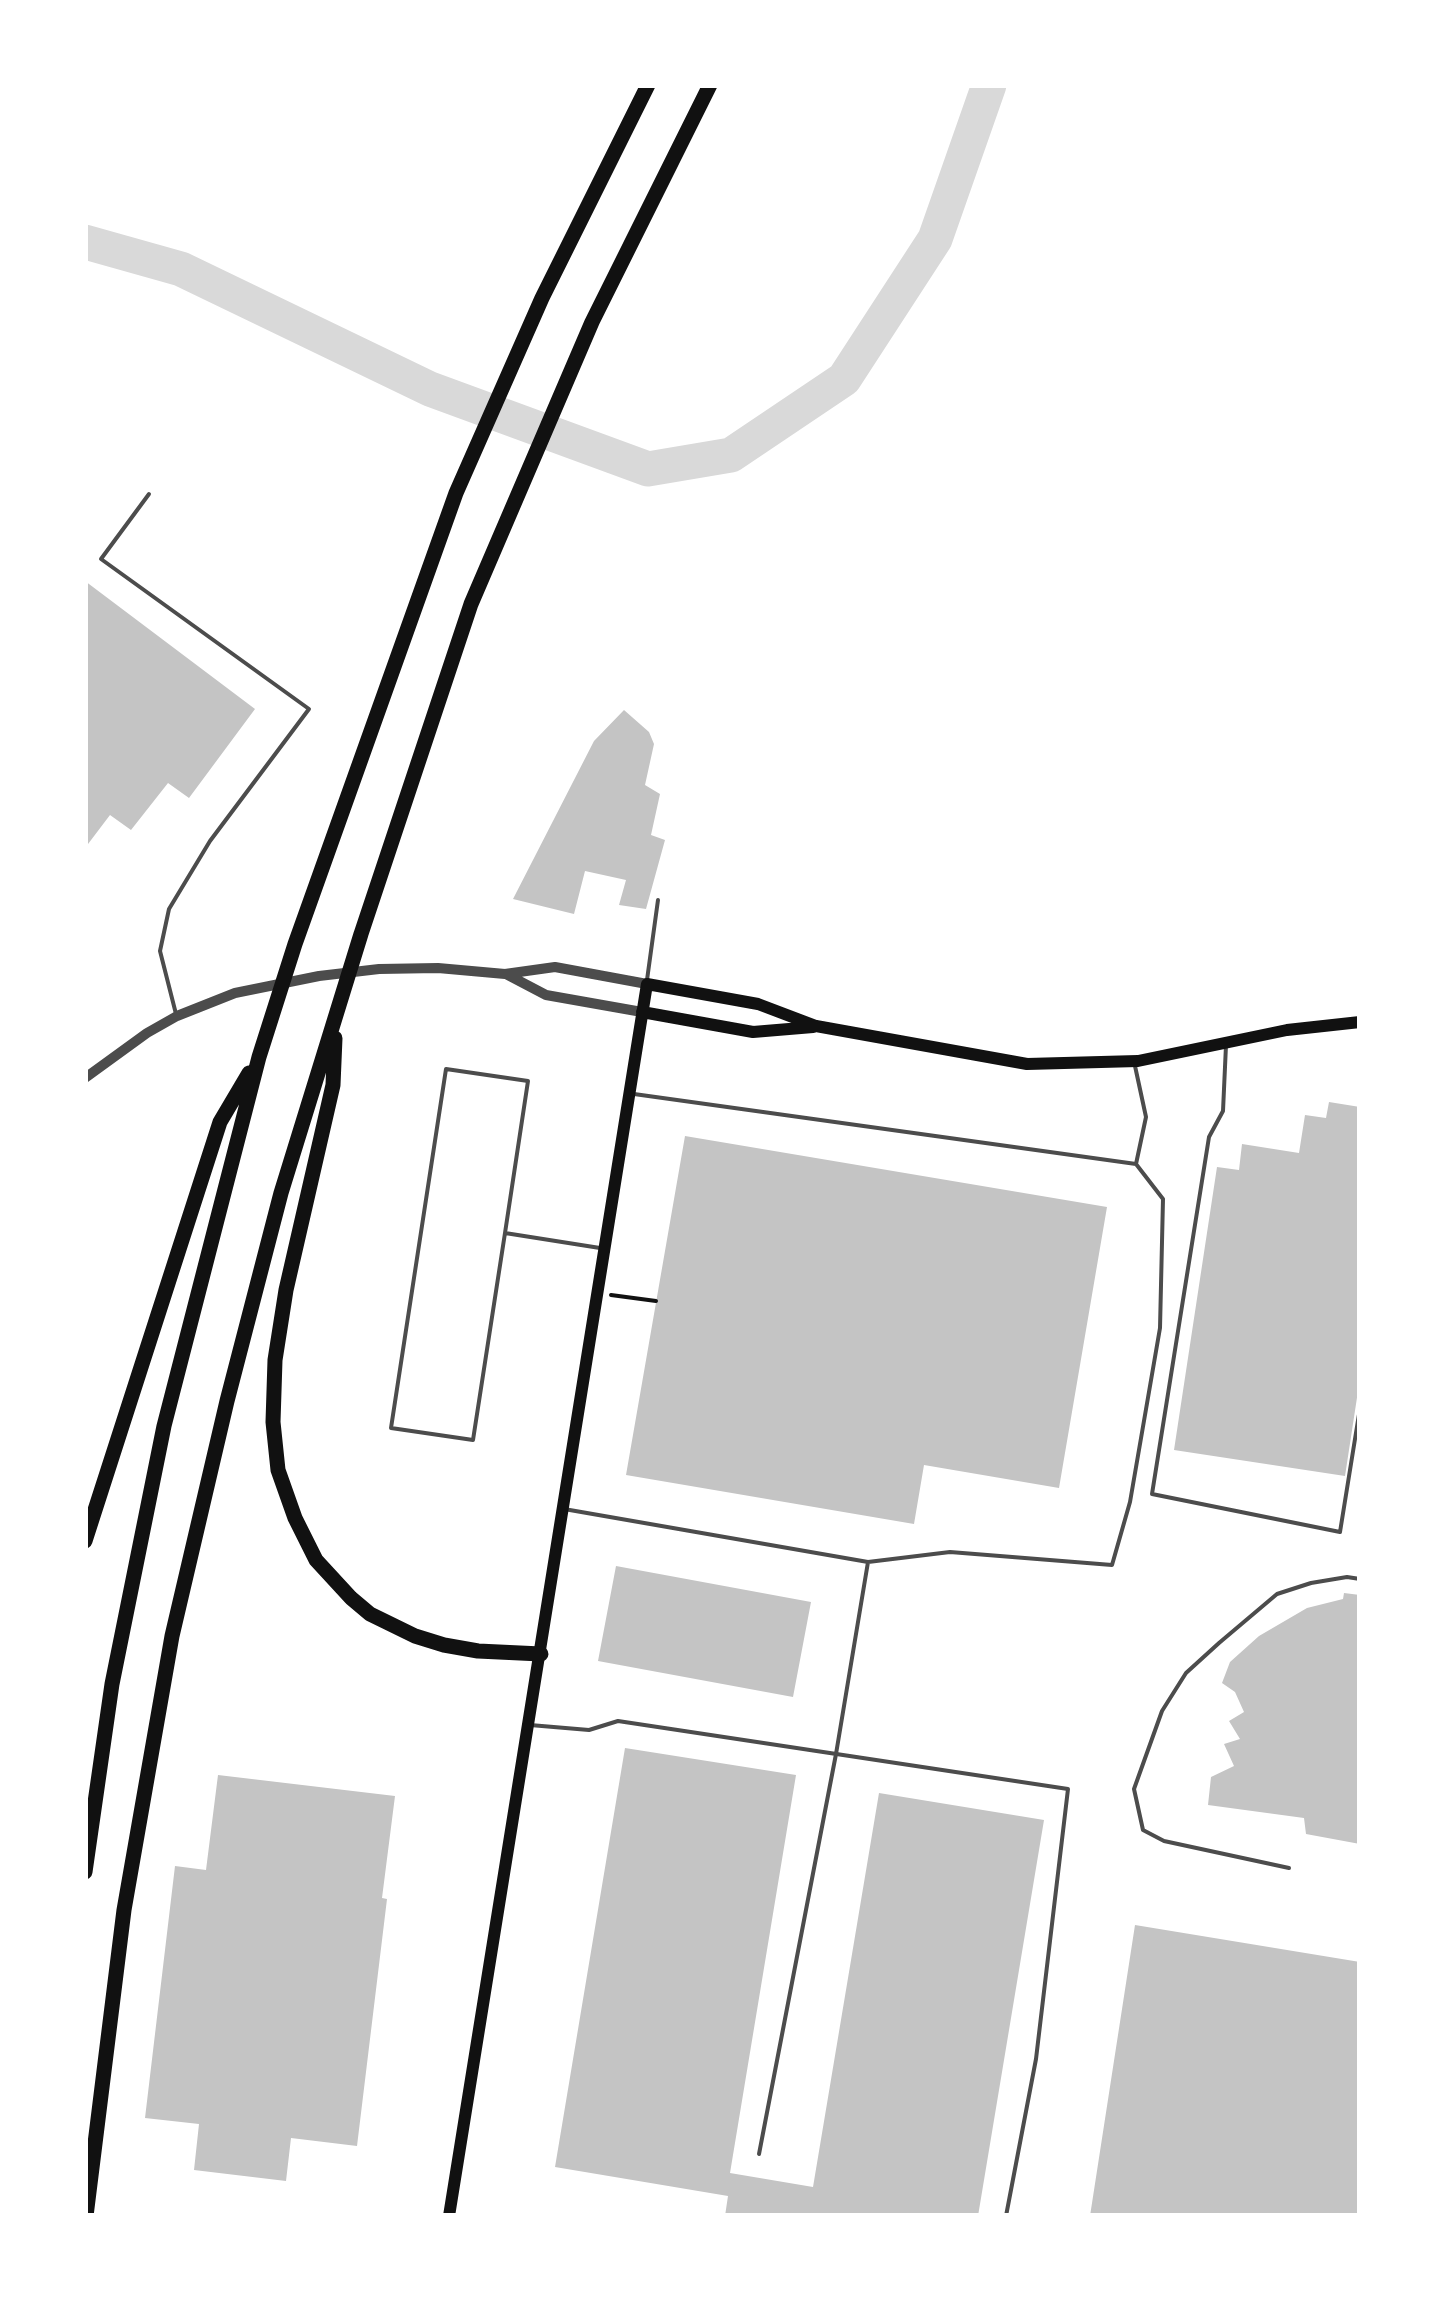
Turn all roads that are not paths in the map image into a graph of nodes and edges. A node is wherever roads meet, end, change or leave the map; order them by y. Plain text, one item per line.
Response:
1 (648, 85) edge
2 (710, 85) edge
3 (150, 494) dead end
4 (658, 900) dead end
5 (505, 974) junction
6 (647, 984) junction
7 (642, 1012) junction
8 (336, 1014) junction
9 (177, 1016) junction
10 (1360, 1022) edge
11 (816, 1026) junction
12 (1226, 1043) junction
13 (259, 1056) junction
14 (1134, 1062) junction
15 (85, 1078) edge
16 (630, 1093) junction
17 (1136, 1164) junction
18 (505, 1233) junction
19 (605, 1249) junction
20 (1360, 1408) edge
21 (564, 1509) junction
22 (85, 1542) edge
23 (868, 1562) junction
24 (1360, 1579) edge
25 (541, 1654) junction
26 (530, 1725) junction
27 (836, 1754) junction
28 (1289, 1868) dead end
29 (85, 1872) edge
30 (759, 2154) dead end
31 (86, 2216) edge
32 (450, 2216) edge
33 (1006, 2216) edge

1 - 13 highway
2 - 8 highway
3 - 9 lane
4 - 6 lane
5 - 6 street
5 - 7 street
5 - 9 street
6 - 7 main road
6 - 11 main road
7 - 11 main road
7 - 16 main road
8 - 25 highway
8 - 31 highway
9 - 15 street
10 - 12 main road
11 - 14 main road
12 - 14 main road
12 - 20 lane
13 - 22 highway
13 - 29 highway
14 - 17 lane
16 - 17 lane
16 - 19 main road
17 - 23 lane
18 - 18 lane
18 - 19 lane
19 - 21 main road
21 - 23 lane
21 - 25 main road
23 - 27 lane
24 - 28 lane
25 - 26 main road
26 - 27 lane
26 - 32 main road
27 - 30 lane
27 - 33 lane

